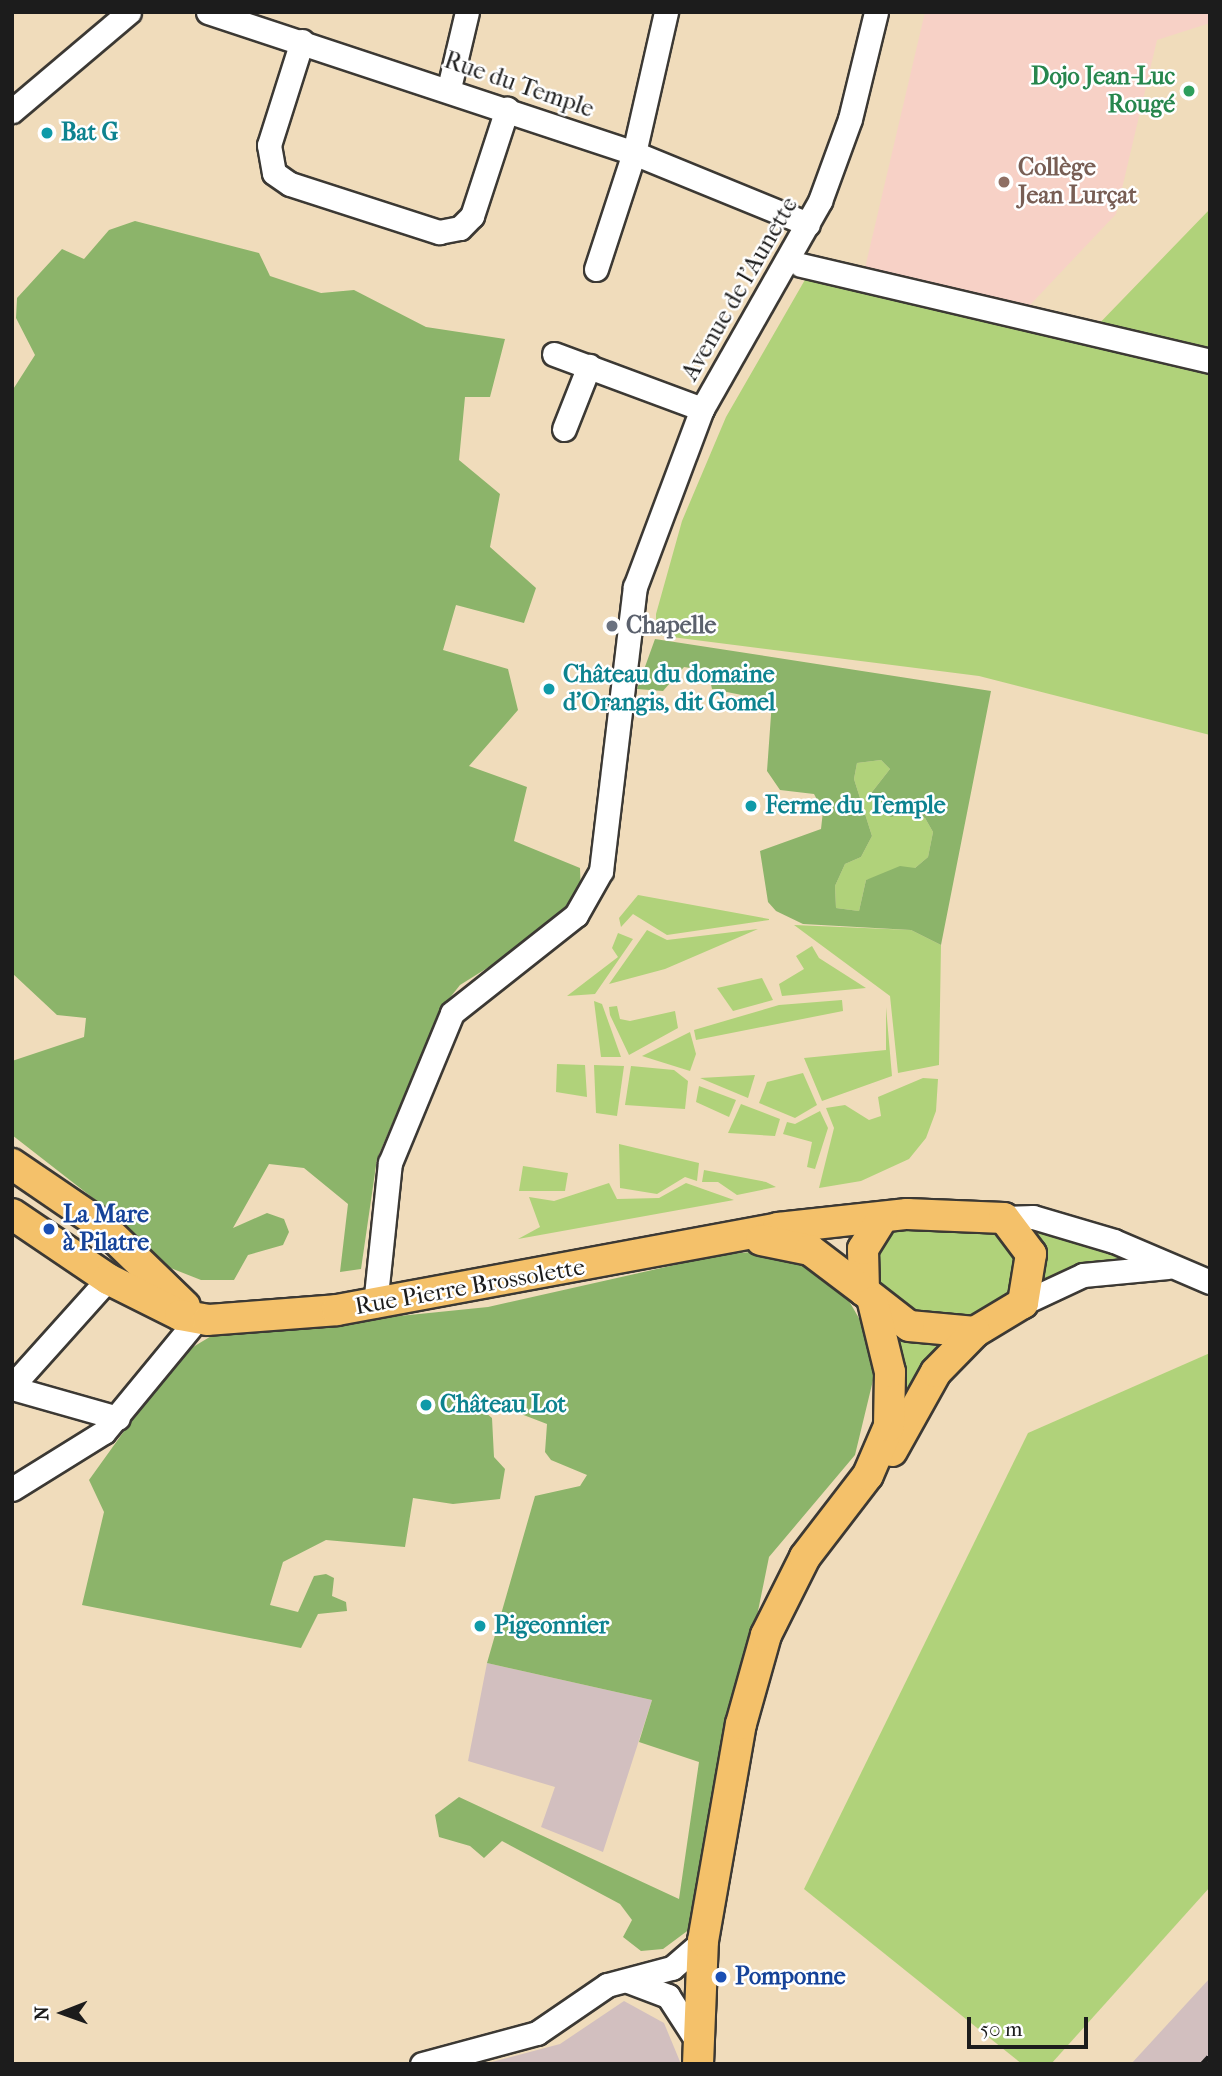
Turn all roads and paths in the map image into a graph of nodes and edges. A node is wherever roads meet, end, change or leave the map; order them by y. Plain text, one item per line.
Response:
1 (129, 12) edge
2 (208, 12) edge
3 (467, 12) edge
4 (666, 12) edge
5 (876, 12) edge
6 (249, 18) edge
7 (302, 41) junction
8 (449, 89) junction
9 (507, 109) junction
10 (12, 111) edge
11 (634, 153) junction
12 (808, 224) junction
13 (801, 264) dead end
14 (596, 269) dead end
15 (554, 354) dead end
16 (1210, 361) edge
17 (589, 366) junction
18 (702, 409) junction
19 (564, 429) dead end
20 (12, 1164) edge
21 (12, 1214) edge
22 (1004, 1218) junction
23 (883, 1219) junction
24 (740, 1237) junction
25 (1181, 1267) junction
26 (108, 1279) junction
27 (1210, 1282) edge
28 (869, 1296) junction
29 (1023, 1303) junction
30 (375, 1305) junction
31 (198, 1318) junction
32 (975, 1332) junction
33 (12, 1387) edge
34 (118, 1418) junction
35 (12, 1489) edge
36 (703, 1941) junction
37 (628, 1980) junction
38 (702, 2057) edge
39 (422, 2064) edge

1 - 10 street
2 - 6 street, Rue du Temple
3 - 8 street
4 - 11 street
5 - 12 street, Avenue de l'Aunette
6 - 7 street, Rue du Temple
7 - 8 street, Rue du Temple
7 - 9 street
8 - 9 street, Rue du Temple
9 - 11 street, Rue du Temple
11 - 12 street, Rue du Temple
11 - 14 street
12 - 18 street, Avenue de l'Aunette
13 - 16 street
15 - 17 street
17 - 18 street
17 - 19 street
18 - 30 street, Avenue de l'Aunette
20 - 31 main road
21 - 26 main road, Rue Pierre Brossolette
22 - 23 main road
22 - 25 street
22 - 29 main road
23 - 24 main road, Rue Pierre Brossolette
23 - 28 main road
24 - 28 main road, Rue Pierre Brossolette
24 - 30 main road, Rue Pierre Brossolette
25 - 27 street
25 - 29 street
26 - 31 main road, Rue Pierre Brossolette
26 - 33 street
28 - 32 main road
28 - 36 main road
29 - 32 main road
30 - 31 main road, Rue Pierre Brossolette
31 - 34 street
32 - 38 main road
33 - 34 street
34 - 35 street
36 - 37 street
36 - 38 main road
37 - 38 street
37 - 39 street

